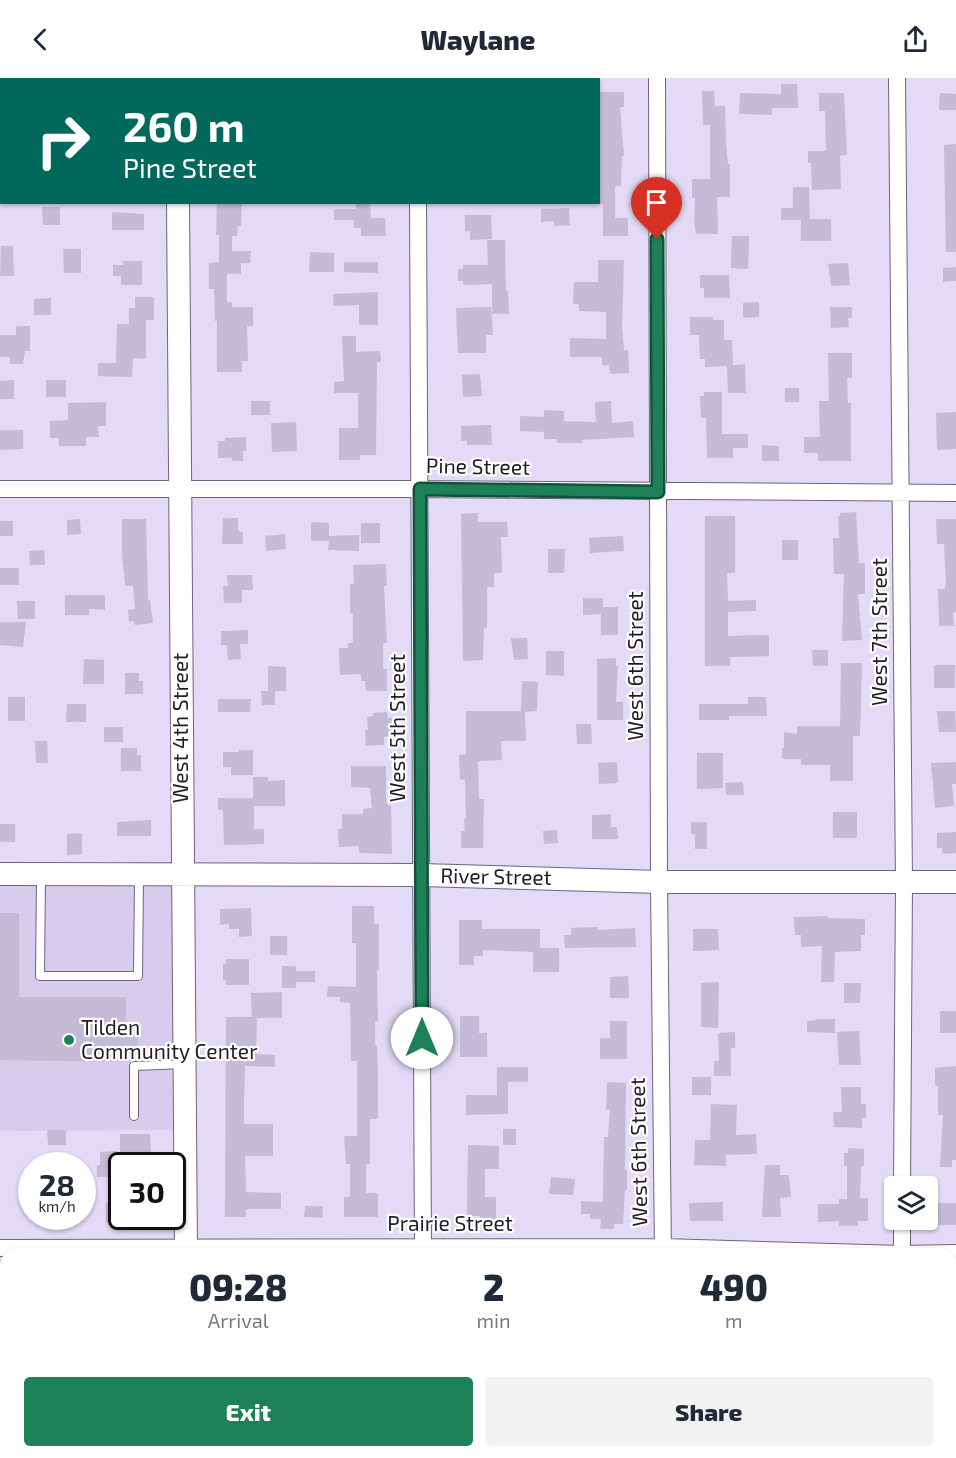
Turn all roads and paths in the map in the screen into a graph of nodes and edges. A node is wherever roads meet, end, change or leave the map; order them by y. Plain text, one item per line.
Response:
1 (657, 78) edge
2 (897, 78) edge
3 (178, 204) edge
4 (418, 204) edge
5 (0, 489) edge
6 (180, 489) junction
7 (420, 489) junction
8 (658, 492) junction
9 (902, 493) junction
10 (956, 493) edge
11 (0, 874) edge
12 (41, 874) junction
13 (139, 875) junction
14 (182, 875) junction
15 (421, 875) junction
16 (659, 882) junction
17 (956, 882) edge
18 (904, 883) junction
19 (185, 1064) junction
20 (134, 1116) dead end
21 (902, 1176) edge
22 (902, 1230) edge
23 (186, 1248) edge
24 (423, 1248) edge
25 (663, 1248) edge
26 (902, 1248) edge

1 - 8 street, West 6th Street
2 - 9 street, West 7th Street
3 - 6 street, West 4th Street
4 - 7 street, West 5th Street
5 - 6 street, Pine Street
6 - 7 street, Pine Street
6 - 14 street, West 4th Street
7 - 8 street, Pine Street
7 - 15 street, West 5th Street
8 - 9 street, Pine Street
8 - 16 street, West 6th Street
9 - 10 street, Pine Street
9 - 18 street, West 7th Street
11 - 12 street, River Street
12 - 13 street, River Street
12 - 13 lane
13 - 14 street, River Street
14 - 15 street, River Street
14 - 19 street, West 4th Street
15 - 16 street, River Street
15 - 24 street, West 5th Street
16 - 18 street, River Street
16 - 25 street, West 6th Street
17 - 18 street, River Street
18 - 21 street, West 7th Street
19 - 20 lane
19 - 23 street, West 4th Street
22 - 26 street

